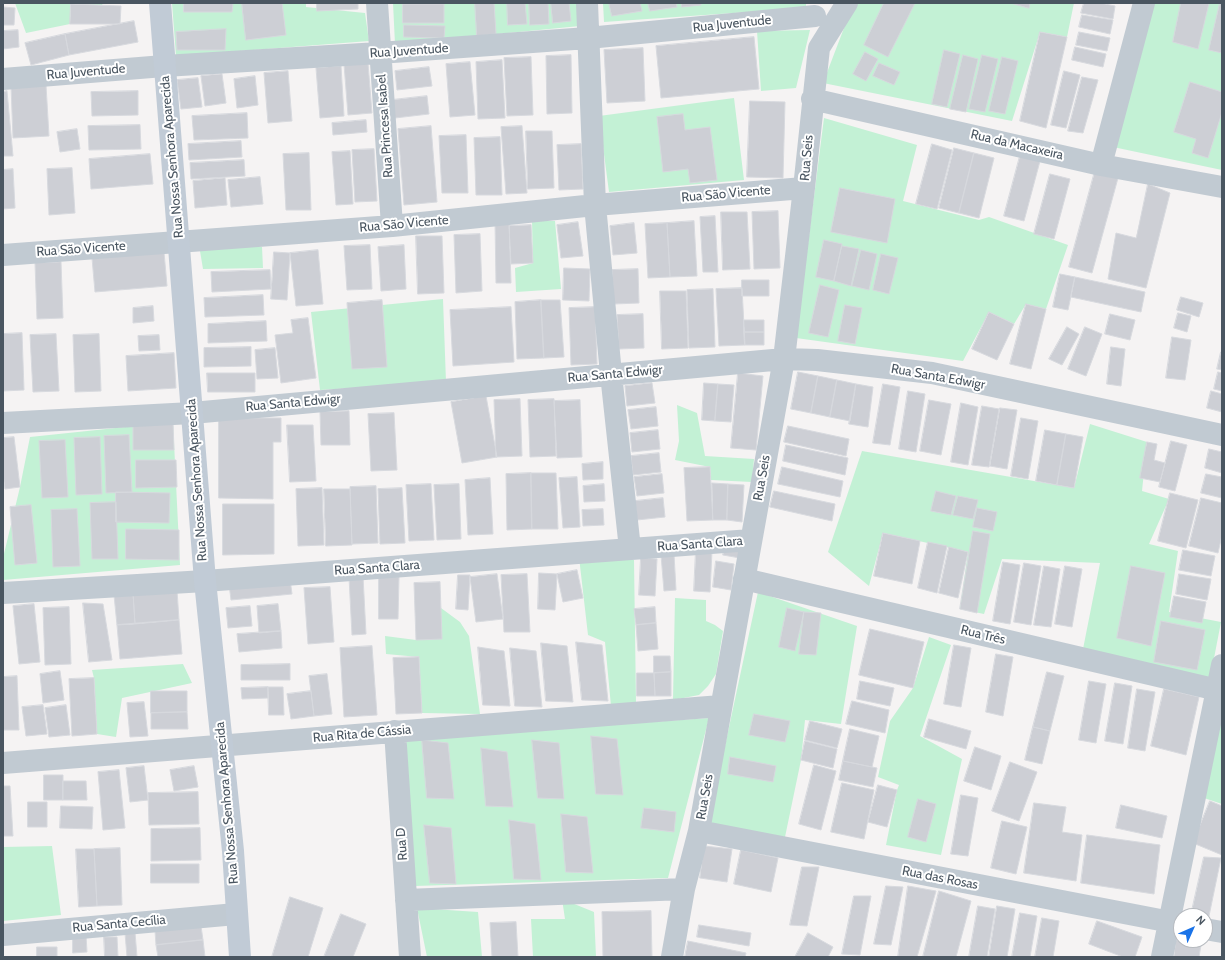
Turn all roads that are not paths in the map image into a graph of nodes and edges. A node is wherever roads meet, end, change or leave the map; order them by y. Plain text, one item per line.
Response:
1 (160, 3) edge
2 (376, 3) edge
3 (587, 3) edge
4 (846, 3) edge
5 (1144, 3) edge
6 (815, 9) edge
7 (588, 38) junction
8 (819, 48) junction
9 (379, 53) junction
10 (164, 66) junction
11 (3, 79) edge
12 (812, 99) junction
13 (1101, 164) junction
14 (1222, 187) edge
15 (804, 188) junction
16 (595, 205) junction
17 (392, 226) junction
18 (179, 242) junction
19 (3, 255) edge
20 (784, 359) junction
21 (611, 374) junction
22 (192, 413) junction
23 (3, 424) edge
24 (1222, 435) edge
25 (751, 540) junction
26 (630, 549) junction
27 (744, 579) junction
28 (205, 581) junction
29 (3, 593) edge
30 (1222, 664) edge
31 (1219, 690) edge
32 (721, 706) junction
33 (395, 731) junction
34 (222, 745) junction
35 (3, 762) edge
36 (698, 831) junction
37 (684, 890) junction
38 (406, 900) junction
39 (1178, 908) edge
40 (236, 914) junction
41 (1173, 923) edge
42 (1173, 928) edge
43 (3, 935) edge
44 (240, 957) edge
45 (410, 957) edge
46 (672, 957) edge
47 (1162, 957) edge

1 - 10 main road, Rua Nossa Senhora Aparecida
2 - 9 street, Rua Princesa Isabel
3 - 7 street
4 - 8 street, Rua Seis
5 - 13 street
6 - 7 street, Rua Juventude
6 - 8 street
7 - 9 street, Rua Juventude
7 - 16 street
8 - 12 street, Rua Seis
9 - 10 street, Rua Juventude
9 - 17 street, Rua Princesa Isabel
10 - 11 street, Rua Juventude
10 - 18 main road, Rua Nossa Senhora Aparecida
12 - 13 street, Rua da Macaxeira
12 - 15 street, Rua Seis
13 - 14 street, Rua da Macaxeira
15 - 16 street, Rua São Vicente
15 - 20 street, Rua Seis
16 - 17 street, Rua São Vicente
16 - 21 street
17 - 18 street, Rua São Vicente
18 - 19 street, Rua São Vicente
18 - 22 main road, Rua Nossa Senhora Aparecida
20 - 21 street, Rua Santa Edwigr
20 - 24 street, Rua Santa Edwigr
20 - 25 street, Rua Seis
21 - 22 street, Rua Santa Edwigr
21 - 26 street
22 - 23 street, Rua Santa Edwigr
22 - 28 main road, Rua Nossa Senhora Aparecida
25 - 26 street, Rua Santa Clara
25 - 27 street, Rua Seis
26 - 28 street, Rua Santa Clara
27 - 31 street, Rua Três
27 - 32 street, Rua Seis
28 - 29 street, Rua Santa Clara
28 - 34 main road, Rua Nossa Senhora Aparecida
30 - 31 street
31 - 39 street
32 - 33 street, Rua Rita de Cássia
32 - 36 street, Rua Seis
33 - 34 street, Rua Rita de Cássia
33 - 38 street, Rua D
34 - 35 street, Rua Rita de Cássia
34 - 40 main road, Rua Nossa Senhora Aparecida
36 - 37 street, Rua Seis
36 - 41 street, Rua das Rosas
37 - 38 street
37 - 46 street, Rua Seis
38 - 45 street, Rua D
40 - 43 street, Rua Santa Cecília
40 - 44 main road, Rua Nossa Senhora Aparecida
42 - 47 street

